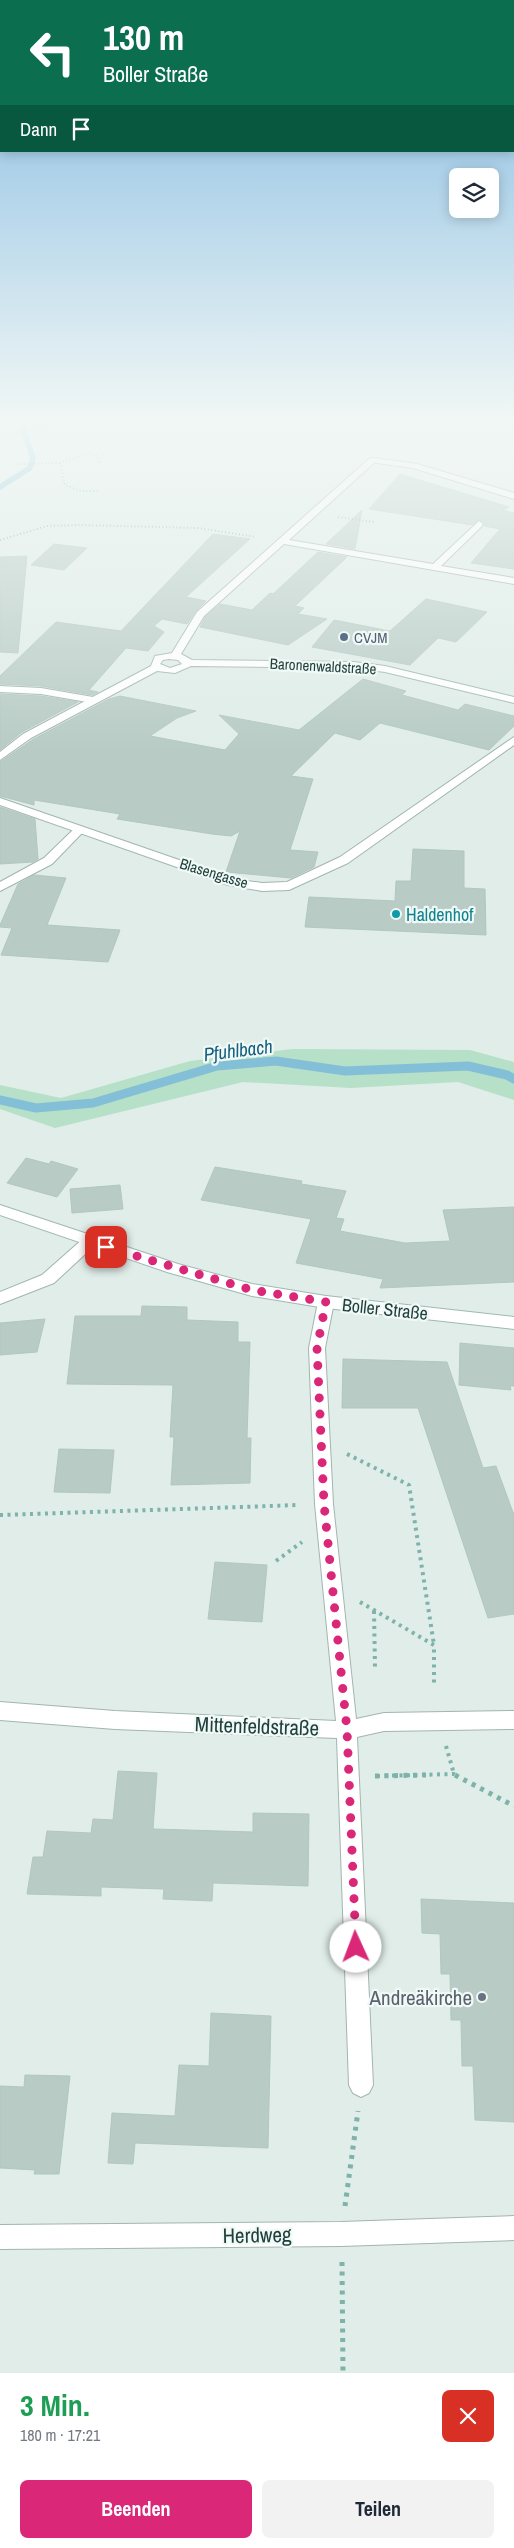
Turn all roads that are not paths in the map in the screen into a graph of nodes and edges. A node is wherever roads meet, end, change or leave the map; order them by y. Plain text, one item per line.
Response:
1 (293, 531) edge
2 (472, 531) edge
3 (281, 541) junction
4 (435, 567) junction
5 (514, 581) edge
6 (175, 656) junction
7 (188, 663) junction
8 (156, 667) junction
9 (0, 689) edge
10 (93, 700) junction
11 (514, 700) edge
12 (514, 740) edge
13 (0, 757) edge
14 (0, 801) edge
15 (80, 829) junction
16 (0, 887) edge
17 (0, 1210) edge
18 (90, 1242) junction
19 (0, 1298) edge
20 (326, 1302) junction
21 (514, 1323) edge
22 (0, 1711) edge
23 (514, 1720) edge
24 (347, 1730) junction
25 (361, 2085) road end
26 (514, 2228) edge
27 (0, 2237) edge

1 - 3 street
2 - 4 street
3 - 4 street
3 - 6 street
4 - 5 street
6 - 7 street, Baronenwaldstraße
6 - 8 street
7 - 8 street, Baronenwaldstraße
7 - 11 street, Baronenwaldstraße
8 - 10 street
9 - 10 street
10 - 13 street
12 - 15 street, Blasengasse
14 - 15 street, Blasengasse
15 - 16 street
17 - 18 street, Boller Straße
18 - 19 street
18 - 20 street, Boller Straße
20 - 21 street, Boller Straße
20 - 24 street
22 - 24 street, Mittenfeldstraße
23 - 24 street, Mittenfeldstraße
24 - 25 street
26 - 27 street, Herdweg

